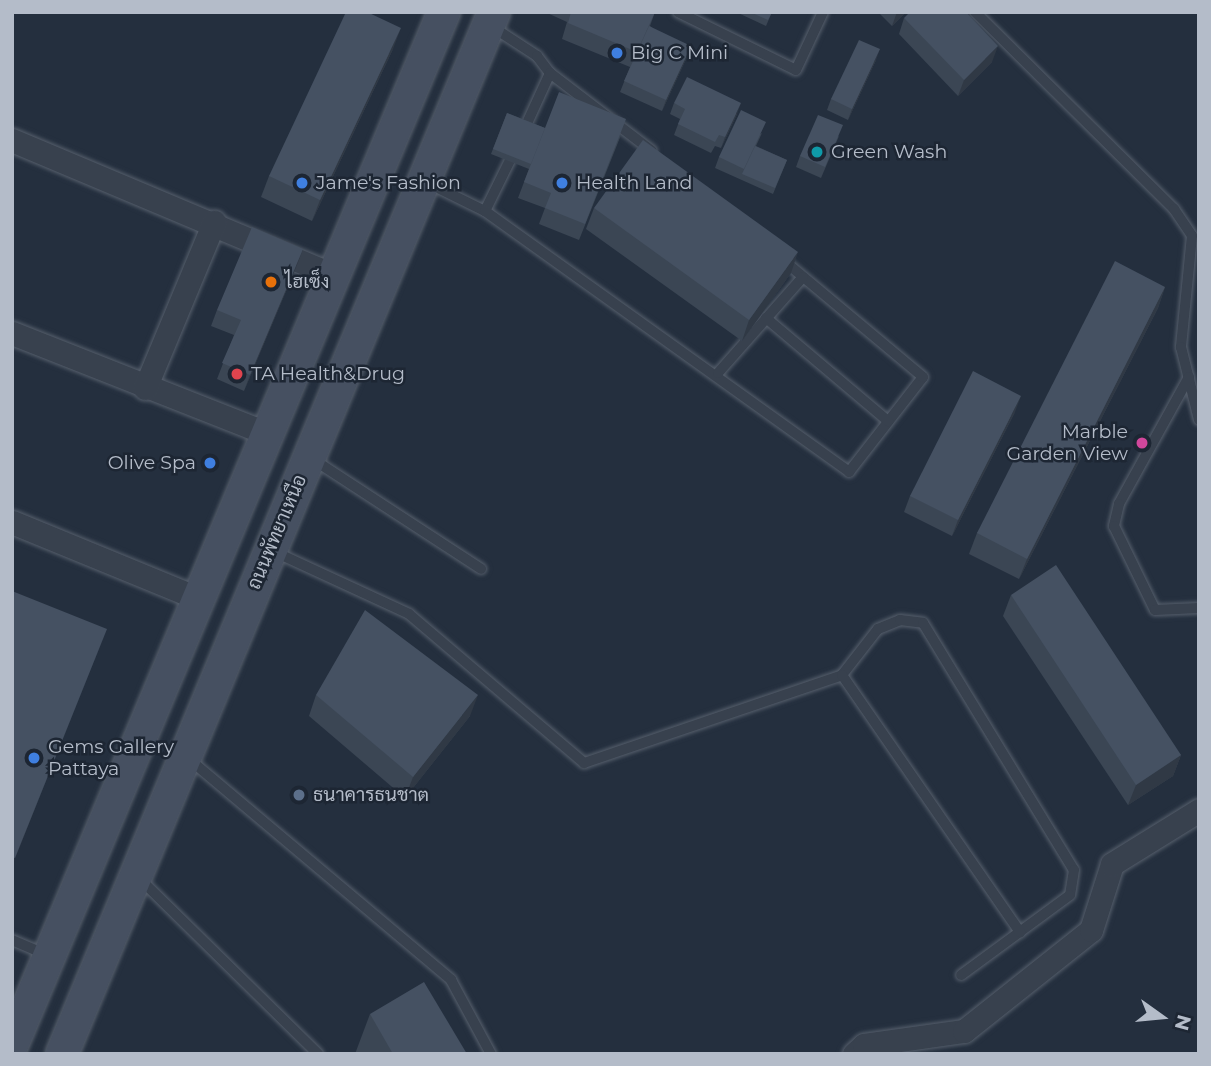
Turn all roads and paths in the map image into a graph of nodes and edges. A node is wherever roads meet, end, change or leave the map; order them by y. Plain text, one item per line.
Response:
1 (444, 12) edge
2 (678, 12) edge
3 (823, 12) edge
4 (975, 12) edge
5 (491, 19) edge
6 (550, 73) junction
7 (12, 140) edge
8 (664, 162) edge
9 (424, 180) junction
10 (485, 211) junction
11 (214, 222) junction
12 (771, 251) edge
13 (331, 274) junction
14 (803, 277) junction
15 (766, 318) junction
16 (12, 333) edge
17 (718, 373) junction
18 (1189, 376) junction
19 (145, 388) junction
20 (1199, 420) edge
21 (888, 421) junction
22 (266, 433) junction
23 (308, 456) junction
24 (12, 522) edge
25 (269, 550) junction
26 (481, 569) dead end
27 (197, 598) junction
28 (1199, 608) edge
29 (842, 675) junction
30 (184, 754) junction
31 (1199, 810) edge
32 (135, 873) junction
33 (1020, 932) junction
34 (12, 940) edge
35 (49, 956) junction
36 (961, 975) dead end
37 (14, 1033) edge
38 (62, 1054) edge
39 (318, 1054) edge
40 (491, 1054) edge
41 (854, 1054) edge

1 - 13 main road
2 - 3 lane
4 - 18 lane
5 - 6 lane
5 - 9 main road, ถนนพัทยาเหนือ
6 - 8 lane
6 - 10 lane
7 - 11 street
9 - 10 lane
9 - 23 main road, ถนนพัทยาเหนือ
10 - 17 lane
11 - 13 street
11 - 19 street
12 - 14 lane
13 - 22 main road
14 - 15 lane
14 - 21 lane
15 - 17 lane
15 - 21 lane
16 - 19 street
17 - 21 lane
18 - 20 lane
18 - 28 lane
19 - 22 street
22 - 27 main road
23 - 25 main road, ถนนพัทยาเหนือ
23 - 26 lane
24 - 27 street
25 - 29 lane
25 - 30 main road, ถนนพัทยาเหนือ
27 - 35 main road
29 - 33 lane
29 - 33 lane
30 - 32 main road, ถนนพัทยาเหนือ
30 - 40 lane
31 - 41 street
32 - 38 main road, ถนนพัทยาเหนือ
32 - 39 lane
33 - 36 lane
34 - 35 lane
35 - 37 main road

